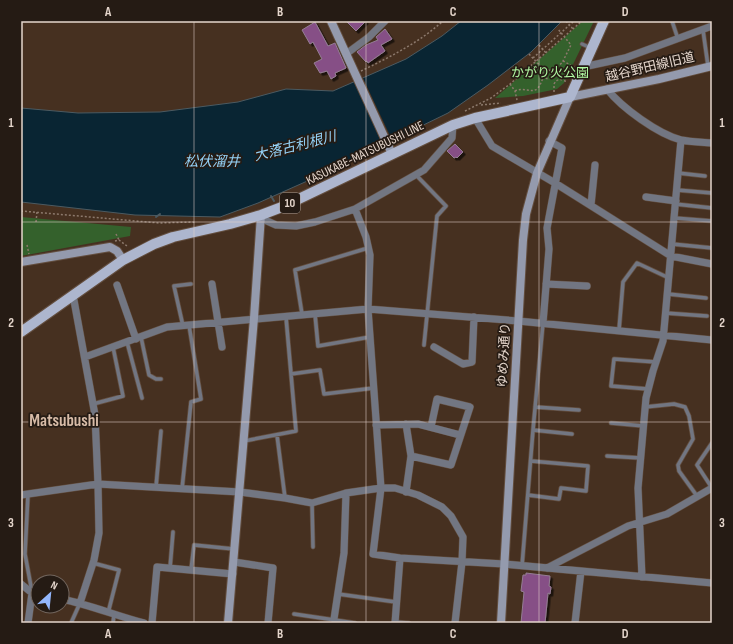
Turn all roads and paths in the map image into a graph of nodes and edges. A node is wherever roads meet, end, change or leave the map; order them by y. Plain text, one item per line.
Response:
1 (332, 21) edge
2 (385, 21) edge
3 (444, 21) edge
4 (566, 21) edge
5 (574, 21) edge
6 (582, 21) edge
7 (604, 21) edge
8 (672, 21) edge
9 (569, 25) junction
10 (707, 26) edge
11 (558, 29) dead end
12 (573, 29) junction
13 (561, 33) junction
14 (564, 37) junction
15 (678, 39) junction
16 (582, 44) dead end
17 (539, 45) dead end
18 (542, 49) junction
19 (592, 49) junction
20 (546, 53) junction
21 (346, 54) junction
22 (529, 54) dead end
23 (533, 58) junction
24 (536, 61) junction
25 (563, 61) junction
26 (710, 66) edge
27 (583, 68) junction
28 (544, 70) junction
29 (550, 71) junction
30 (573, 72) dead end
31 (358, 74) junction
32 (544, 77) junction
33 (570, 78) dead end
34 (568, 83) junction
35 (510, 84) junction
36 (566, 86) dead end
37 (608, 89) junction
38 (515, 91) junction
39 (559, 92) dead end
40 (570, 97) junction
41 (491, 98) dead end
42 (517, 100) dead end
43 (504, 102) dead end
44 (479, 105) dead end
45 (475, 118) junction
46 (453, 125) junction
47 (681, 140) junction
48 (550, 141) junction
49 (712, 143) edge
50 (391, 151) junction
51 (595, 165) dead end
52 (536, 173) junction
53 (678, 173) junction
54 (416, 175) junction
55 (705, 176) dead end
56 (556, 183) junction
57 (677, 190) junction
58 (712, 193) edge
59 (646, 197) dead end
60 (676, 202) junction
61 (591, 205) junction
62 (712, 208) edge
63 (355, 209) junction
64 (21, 211) edge
65 (37, 212) junction
66 (261, 215) junction
67 (674, 218) junction
68 (712, 221) edge
69 (36, 222) dead end
70 (200, 226) dead end
71 (116, 234) dead end
72 (119, 240) dead end
73 (27, 244) dead end
74 (672, 244) junction
75 (131, 248) dead end
76 (368, 248) junction
77 (712, 248) edge
78 (117, 251) junction
79 (30, 256) dead end
80 (671, 256) junction
81 (123, 260) junction
82 (21, 262) edge
83 (712, 264) edge
84 (669, 278) junction
85 (191, 284) dead end
86 (212, 284) dead end
87 (546, 284) junction
88 (117, 285) dead end
89 (586, 286) dead end
90 (668, 294) junction
91 (73, 295) junction
92 (706, 298) dead end
93 (368, 309) junction
94 (315, 313) junction
95 (428, 313) junction
96 (665, 313) junction
97 (302, 314) junction
98 (286, 316) junction
99 (707, 316) dead end
100 (474, 317) junction
101 (254, 318) junction
102 (518, 321) junction
103 (218, 322) junction
104 (543, 323) junction
105 (186, 326) junction
106 (619, 330) junction
107 (21, 332) edge
108 (664, 334) junction
109 (370, 337) junction
110 (138, 338) junction
111 (712, 340) edge
112 (127, 342) junction
113 (424, 345) dead end
114 (113, 347) junction
115 (222, 347) dead end
116 (434, 347) dead end
117 (85, 357) junction
118 (656, 362) junction
119 (291, 374) junction
120 (161, 378) dead end
121 (374, 388) junction
122 (648, 389) junction
123 (142, 398) dead end
124 (93, 404) junction
125 (535, 407) junction
126 (645, 407) junction
127 (579, 410) dead end
128 (406, 424) junction
129 (611, 424) dead end
130 (376, 425) junction
131 (644, 426) junction
132 (431, 427) junction
133 (533, 430) junction
134 (161, 431) dead end
135 (460, 434) junction
136 (572, 434) dead end
137 (277, 435) junction
138 (244, 441) junction
139 (712, 443) edge
140 (411, 456) junction
141 (607, 456) dead end
142 (641, 458) junction
143 (530, 461) junction
144 (98, 484) junction
145 (156, 487) junction
146 (381, 488) junction
147 (712, 488) edge
148 (182, 489) junction
149 (240, 492) junction
150 (406, 492) junction
151 (346, 493) junction
152 (528, 494) junction
153 (25, 495) edge
154 (698, 496) junction
155 (286, 498) junction
156 (312, 503) junction
157 (639, 524) junction
158 (173, 532) dead end
159 (313, 547) dead end
160 (235, 550) junction
161 (400, 558) junction
162 (234, 562) junction
163 (462, 562) junction
164 (93, 563) junction
165 (504, 564) junction
166 (522, 566) junction
167 (170, 568) junction
168 (546, 568) junction
169 (191, 570) junction
170 (581, 571) junction
171 (30, 574) edge
172 (233, 574) junction
173 (642, 577) junction
174 (712, 583) edge
175 (21, 584) edge
176 (30, 590) edge
177 (338, 594) junction
178 (70, 601) edge
179 (396, 602) junction
180 (80, 603) junction
181 (111, 614) junction
182 (294, 614) dead end
183 (334, 619) junction
184 (128, 621) edge
185 (395, 622) edge
186 (71, 623) edge
187 (113, 623) edge
188 (144, 623) edge
189 (152, 623) edge
190 (228, 623) edge
191 (268, 623) edge
192 (355, 623) edge
193 (409, 623) edge
194 (455, 623) edge
195 (501, 623) edge
196 (576, 623) edge

1 - 21 street
2 - 21 street
3 - 31 path
4 - 9 path
5 - 9 path
6 - 12 path
7 - 19 main road
8 - 15 lane
9 - 12 path
9 - 13 path
10 - 15 street
10 - 26 lane
11 - 13 path
12 - 14 path
13 - 14 path
13 - 18 path
14 - 20 path
14 - 25 path
15 - 27 street
16 - 19 lane
17 - 18 path
18 - 20 path
18 - 23 path
19 - 27 main road
20 - 24 path
21 - 31 street
22 - 23 path
23 - 24 path
24 - 28 path
24 - 35 path
25 - 29 path
25 - 30 path
26 - 37 street, 越谷野田線旧道
27 - 40 main road
28 - 29 path
28 - 32 path
29 - 32 path
31 - 50 street
32 - 38 path
33 - 34 path
34 - 36 path
34 - 39 path
35 - 38 path
35 - 41 path
37 - 40 street, 越谷野田線旧道
37 - 47 street
38 - 42 path
40 - 45 main road, KASUKABE-MATSUBUSHI LINE / 10
40 - 48 street, ゆめみ通り
43 - 44 path
45 - 46 main road, KASUKABE-MATSUBUSHI LINE / 10
45 - 52 street
46 - 50 main road, KASUKABE-MATSUBUSHI LINE / 10
46 - 54 street
47 - 49 street
47 - 53 street
48 - 52 street, ゆめみ通り
48 - 56 street
50 - 66 main road, KASUKABE-MATSUBUSHI LINE / 10
51 - 61 street
52 - 56 street
52 - 102 street, ゆめみ通り
53 - 55 lane
53 - 57 street
54 - 63 street
54 - 95 lane
56 - 61 street
56 - 87 street
57 - 58 lane
57 - 60 street
59 - 60 street
60 - 62 lane
60 - 67 street
61 - 80 street
63 - 66 street
63 - 76 street
64 - 65 path
65 - 69 path
65 - 70 path
66 - 81 main road, KASUKABE-MATSUBUSHI LINE / 10
66 - 101 street
67 - 68 lane
67 - 74 street
71 - 72 path
73 - 79 path
74 - 77 lane
74 - 80 street
75 - 78 path
76 - 93 street
76 - 97 lane
78 - 81 street
78 - 82 street
80 - 83 street
80 - 84 street
81 - 91 main road, KASUKABE-MATSUBUSHI LINE / 10
84 - 90 street
84 - 106 lane
85 - 105 lane
86 - 103 street
87 - 89 street
87 - 104 street
88 - 110 street
90 - 92 lane
90 - 96 street
91 - 107 main road, KASUKABE-MATSUBUSHI LINE / 10
91 - 117 street
93 - 94 street
93 - 95 street
93 - 109 street
94 - 97 street
94 - 109 lane
95 - 100 street
95 - 113 lane
96 - 99 lane
96 - 108 street
97 - 98 street
98 - 101 street
98 - 119 lane
100 - 102 street
100 - 116 street
101 - 103 street
101 - 138 street
102 - 104 street
102 - 165 street, ゆめみ通り
103 - 105 street
103 - 115 street
104 - 106 street
104 - 125 lane
105 - 110 street
105 - 148 lane
106 - 108 street
108 - 111 street
108 - 118 street
109 - 121 street
110 - 112 street
110 - 120 lane
112 - 114 street
112 - 123 lane
114 - 117 street
114 - 124 lane
117 - 124 street
118 - 122 street
118 - 122 lane
119 - 121 lane
119 - 137 lane
121 - 130 street
122 - 126 street
124 - 144 street
125 - 127 lane
125 - 133 lane
126 - 131 street
126 - 154 lane
128 - 130 street
128 - 132 street
128 - 140 street
129 - 131 lane
130 - 146 street
131 - 142 street
132 - 135 street
132 - 135 street
133 - 136 lane
133 - 143 lane
134 - 145 lane
135 - 140 street
137 - 138 lane
137 - 155 lane
138 - 149 street
139 - 147 lane
140 - 150 street
141 - 142 lane
142 - 157 street
143 - 152 lane
143 - 152 lane
144 - 145 street
144 - 153 street
144 - 164 street
145 - 148 street
146 - 150 street
146 - 151 street
146 - 161 street
147 - 154 street
148 - 149 street
149 - 155 street
149 - 160 street
150 - 163 street
151 - 156 street
151 - 177 street
152 - 166 lane
153 - 171 lane
154 - 157 street
155 - 156 street
156 - 159 lane
157 - 168 street
157 - 173 street
158 - 167 lane
160 - 162 street
160 - 169 lane
161 - 163 street
161 - 179 street
162 - 172 street
162 - 191 street
163 - 165 street
163 - 194 street
164 - 180 street
164 - 181 lane
165 - 166 street
165 - 195 street, ゆめみ通り
166 - 168 street
167 - 169 street
167 - 189 street
168 - 170 street
169 - 172 street
170 - 173 street
170 - 196 street
172 - 190 street
173 - 174 street
175 - 176 street
177 - 179 lane
177 - 183 street
178 - 180 street
179 - 185 street
180 - 181 street
180 - 186 lane
181 - 184 street
181 - 187 lane
182 - 183 lane
183 - 192 lane
184 - 188 street
185 - 193 lane

